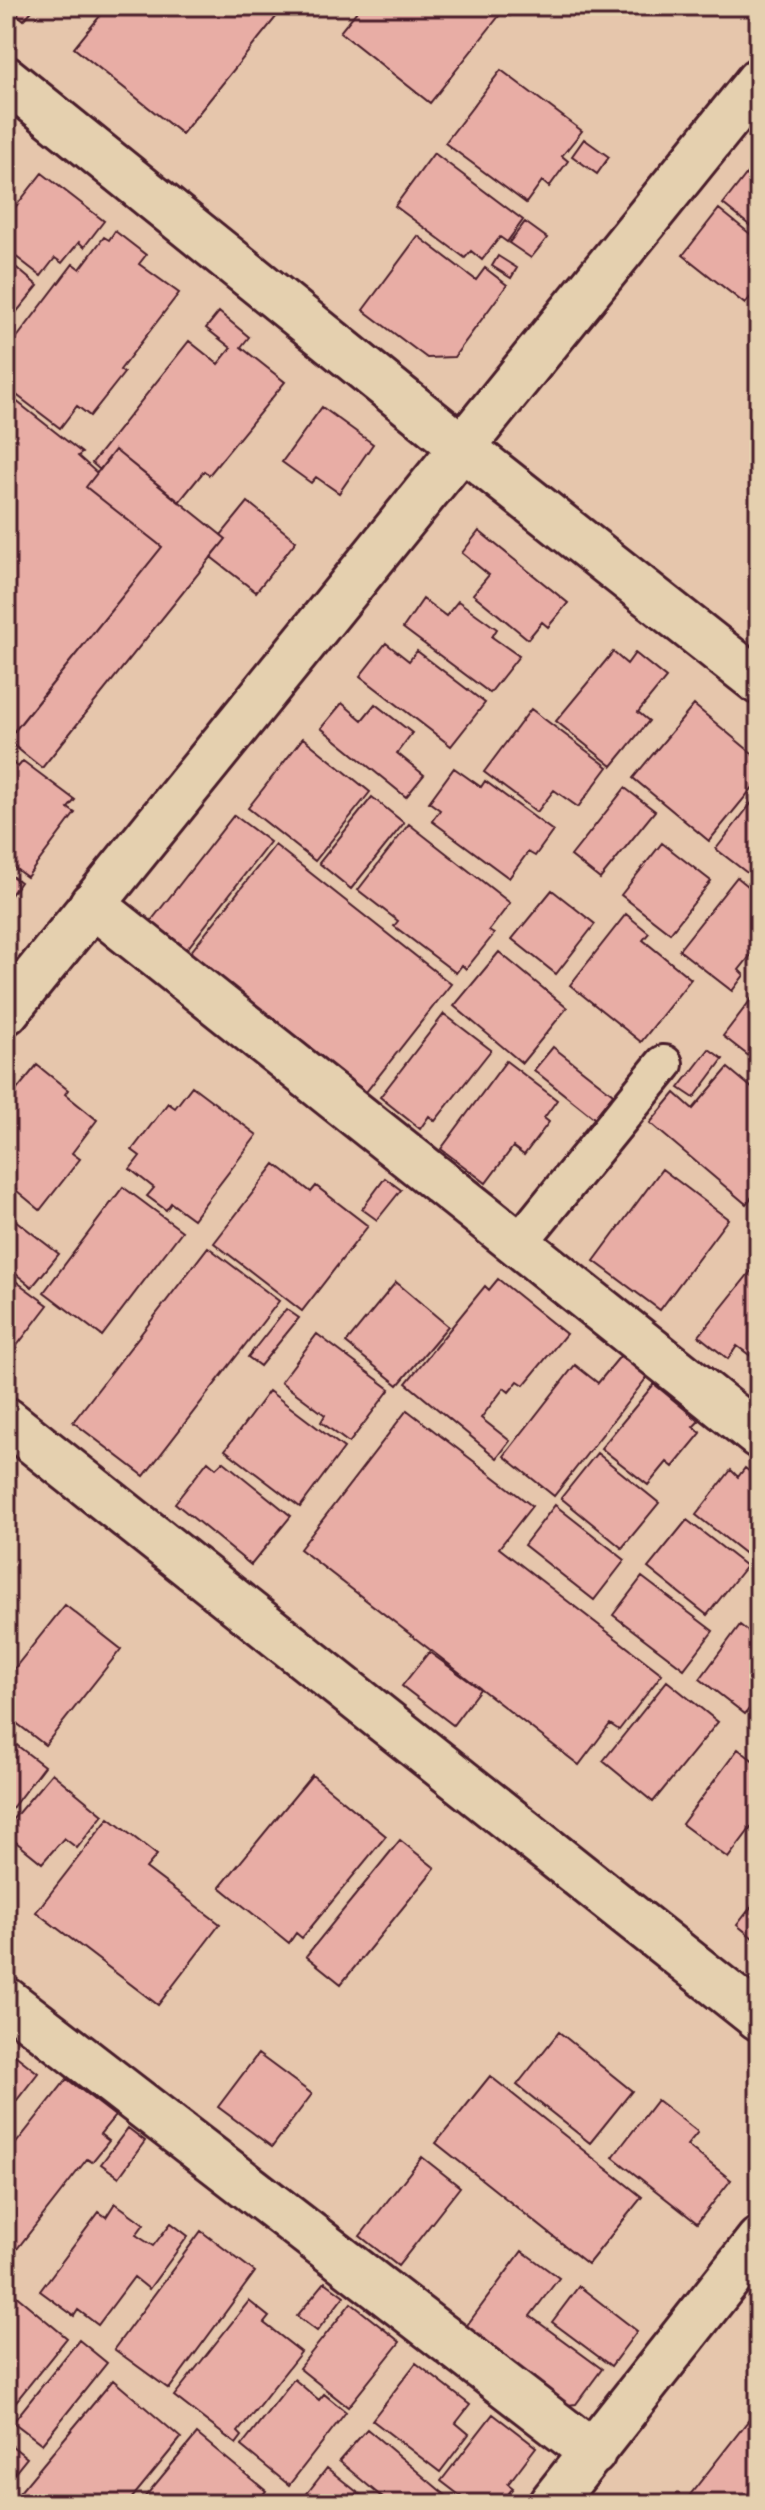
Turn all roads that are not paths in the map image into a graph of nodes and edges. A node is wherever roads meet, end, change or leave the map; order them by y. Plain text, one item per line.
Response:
1 (6, 79) edge
2 (759, 80) edge
3 (463, 448) junction
4 (759, 682) edge
5 (92, 904) junction
6 (6, 1012) edge
7 (664, 1064) dead end
8 (518, 1244) junction
9 (6, 1420) edge
10 (759, 1436) edge
11 (6, 2000) edge
12 (759, 2018) edge
13 (759, 2240) edge
14 (593, 2453) junction
15 (551, 2504) edge

1 - 3 street
2 - 3 street
3 - 4 street
3 - 5 street
5 - 6 street
5 - 8 street
7 - 8 lane
8 - 10 street
9 - 12 street
11 - 14 street
13 - 14 street
14 - 15 street

